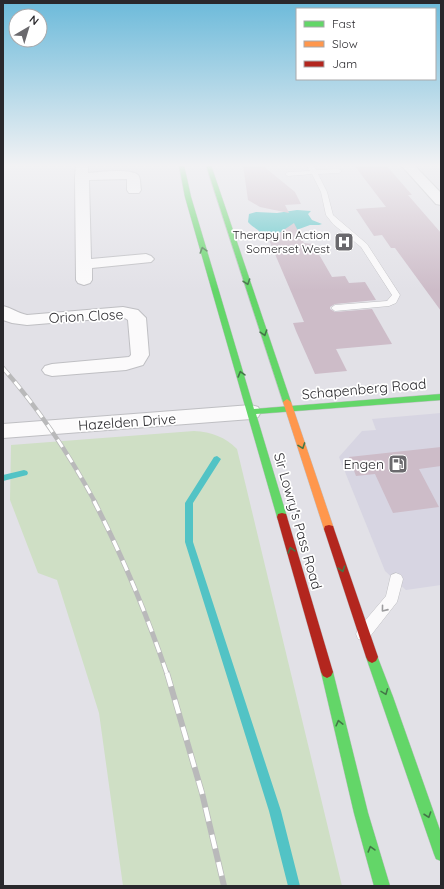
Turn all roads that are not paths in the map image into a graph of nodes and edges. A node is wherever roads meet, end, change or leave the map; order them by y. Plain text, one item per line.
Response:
1 (83, 206) edge
2 (191, 206) edge
3 (222, 206) edge
4 (328, 206) edge
5 (146, 259) dead end
6 (84, 264) junction
7 (84, 280) dead end
8 (335, 308) dead end
9 (3, 311) edge
10 (52, 370) dead end
11 (441, 397) edge
12 (289, 409) junction
13 (251, 412) junction
14 (3, 431) edge
15 (396, 579) dead end
16 (363, 635) junction
17 (441, 854) edge
18 (382, 886) edge

1 - 6 street
13 -> 2 main road, Sir Lowry's Pass Road
3 -> 12 main road, Sir Lowry's Pass Road
4 - 8 lane
5 - 6 street
6 - 7 street
9 - 10 street, Orion Close
11 - 12 main road, Schapenberg Road
12 - 13 main road, Schapenberg Road
12 -> 16 main road, Sir Lowry's Pass Road
13 - 14 street, Hazelden Drive
18 -> 13 main road, Sir Lowry's Pass Road
15 -> 16 lane
16 -> 17 main road, Sir Lowry's Pass Road

